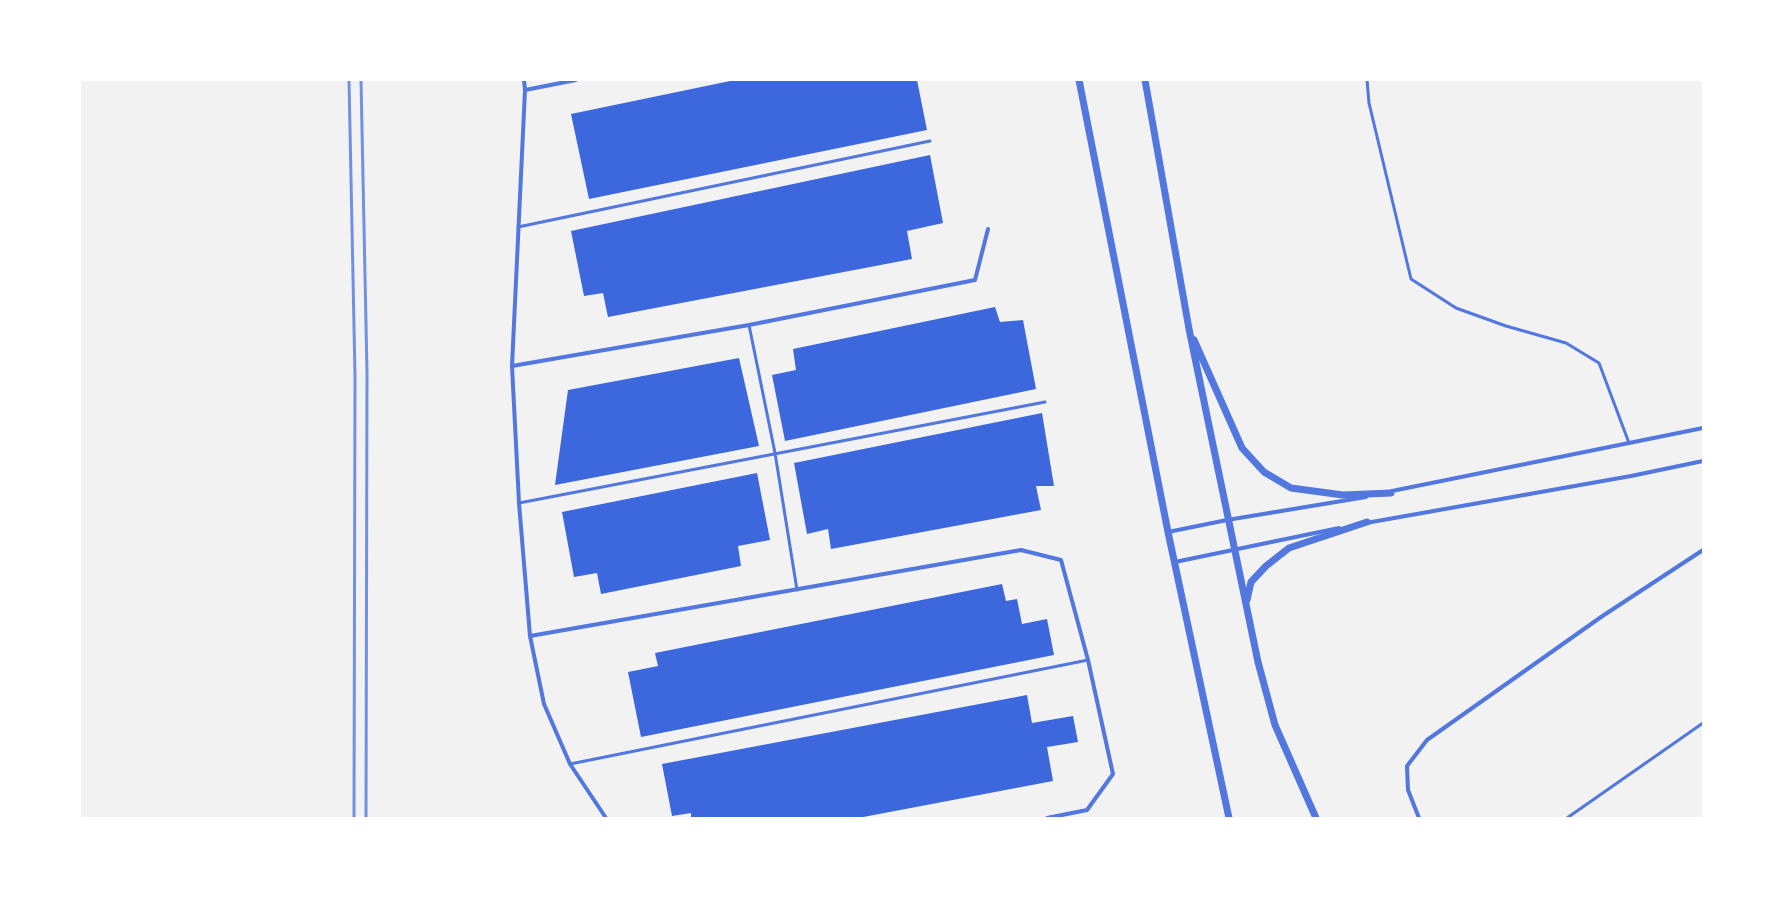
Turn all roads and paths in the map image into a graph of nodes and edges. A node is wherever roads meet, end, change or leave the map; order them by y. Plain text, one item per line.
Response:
1 (524, 80) edge
2 (576, 80) edge
3 (1079, 80) edge
4 (1146, 80) edge
5 (1367, 80) edge
6 (526, 90) junction
7 (930, 140) dead end
8 (518, 227) junction
9 (988, 229) dead end
10 (749, 325) junction
11 (1189, 329) junction
12 (512, 366) junction
13 (1045, 402) dead end
14 (1703, 428) edge
15 (1629, 443) junction
16 (775, 453) junction
17 (1703, 461) edge
18 (1391, 493) junction
19 (519, 503) junction
20 (1228, 520) junction
21 (1367, 522) junction
22 (1168, 532) junction
23 (1234, 549) junction
24 (1703, 550) edge
25 (1175, 562) junction
26 (797, 590) junction
27 (1246, 601) junction
28 (530, 636) junction
29 (1088, 660) junction
30 (1703, 723) edge
31 (570, 764) junction
32 (606, 818) edge
33 (1047, 818) edge
34 (1229, 818) edge
35 (1316, 818) edge
36 (1419, 818) edge
37 (1568, 818) edge

1 - 6 street
2 - 6 street
3 - 22 street
4 - 11 street
5 - 15 lane
6 - 8 street
7 - 8 lane
8 - 12 street
9 - 10 street
10 - 12 street
10 - 16 lane
11 - 18 street
11 - 20 street
12 - 19 street
13 - 16 lane
14 - 15 street
15 - 18 street
16 - 19 lane
16 - 26 lane
17 - 21 street
18 - 20 street
19 - 28 street
20 - 22 street
20 - 23 street
21 - 23 street
21 - 27 street
22 - 25 street
23 - 25 street
23 - 27 street
24 - 36 street
25 - 34 street
26 - 28 street
26 - 29 street
27 - 35 street
28 - 31 street
29 - 31 lane
29 - 33 street
30 - 37 lane
31 - 32 street

